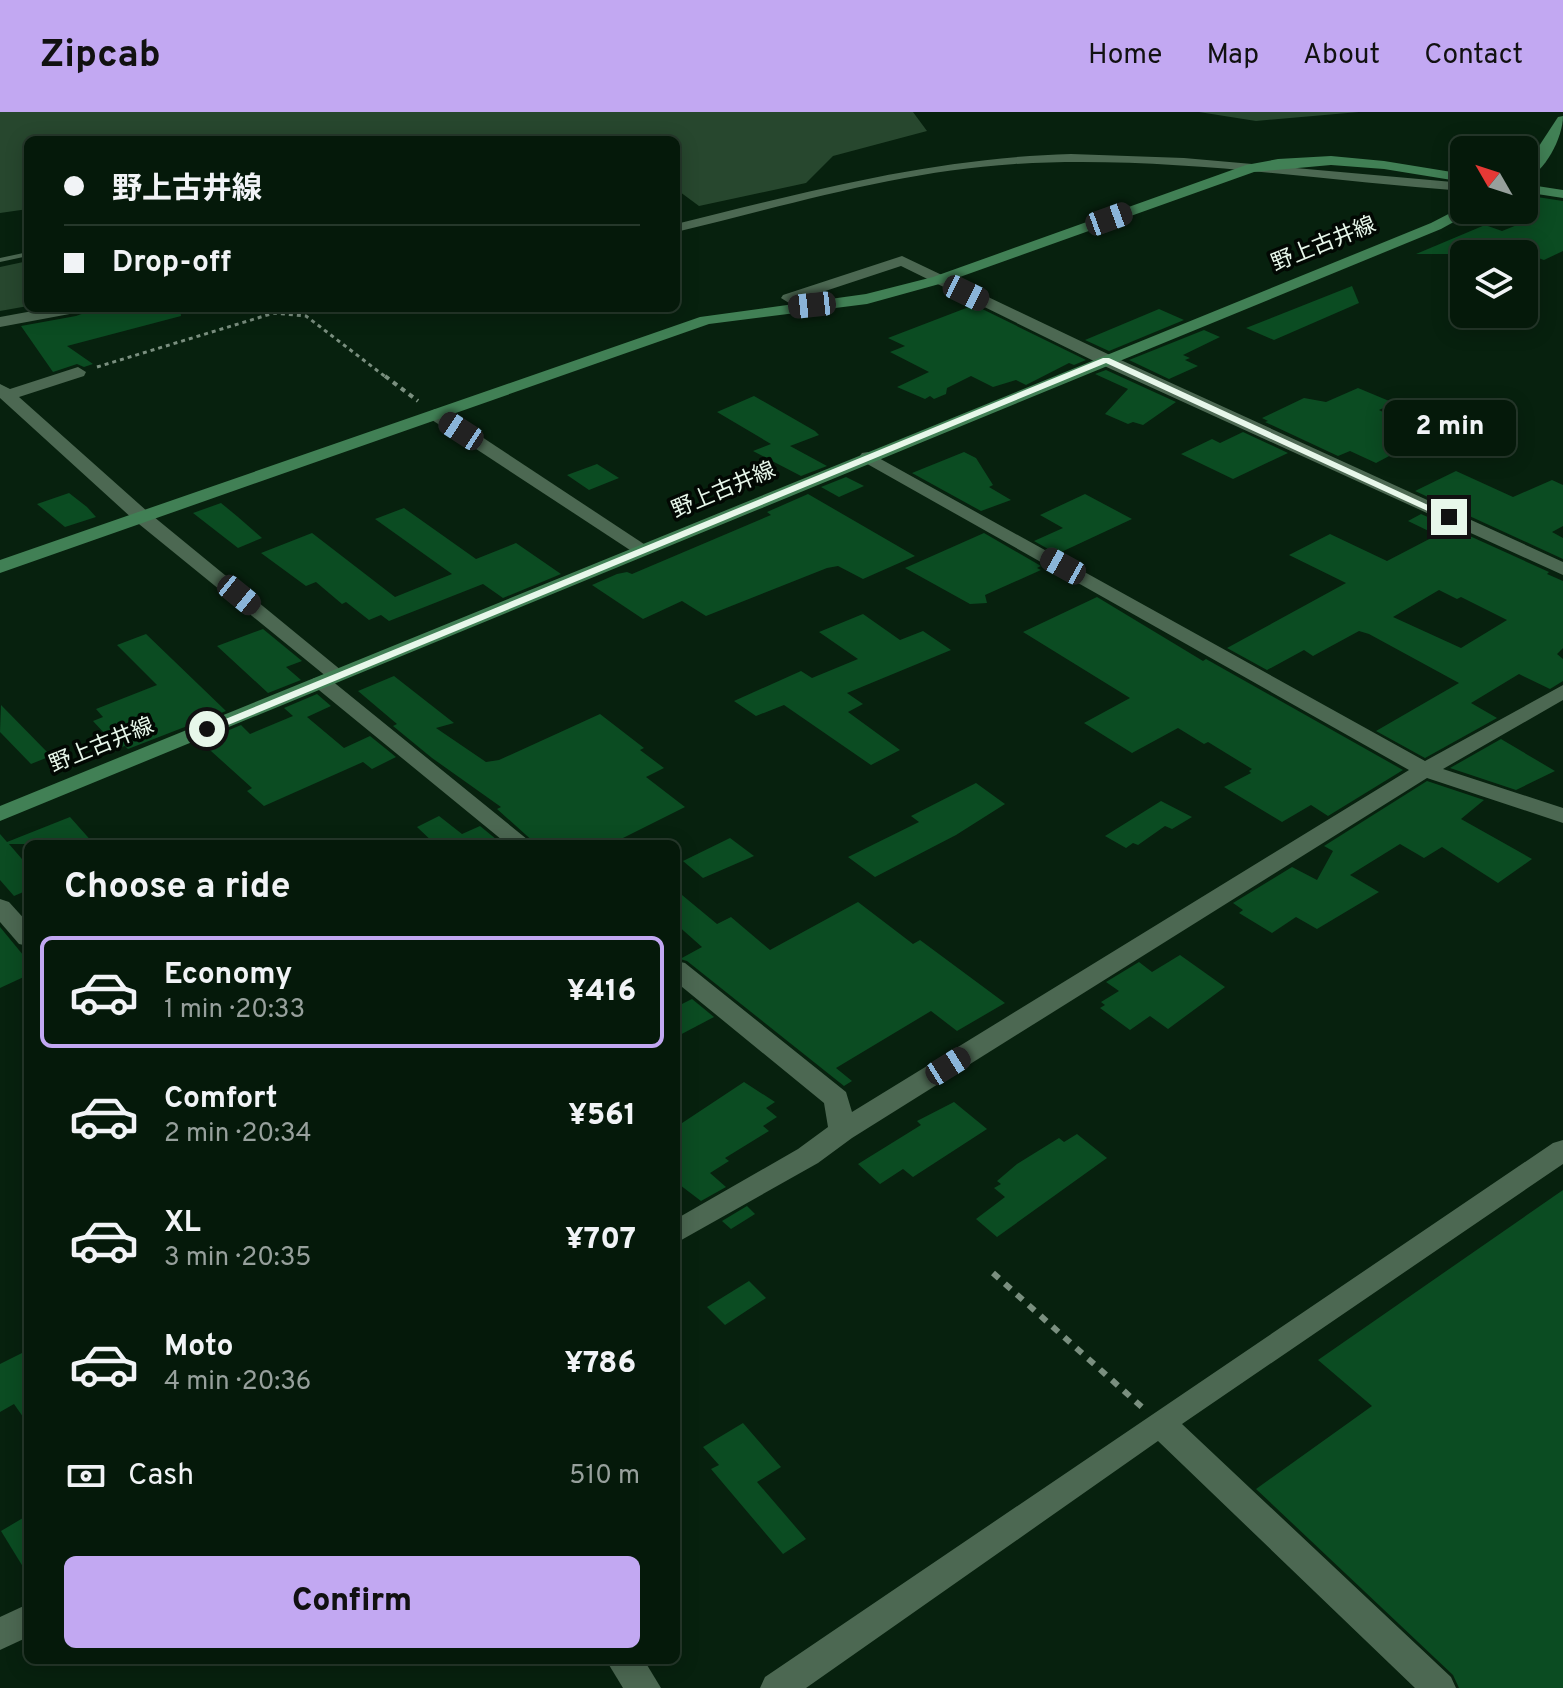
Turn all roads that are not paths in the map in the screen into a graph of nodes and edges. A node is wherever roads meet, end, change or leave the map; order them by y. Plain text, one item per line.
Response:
1 (1563, 120) edge
2 (1538, 160) edge
3 (1251, 168) junction
4 (1450, 176) edge
5 (1450, 186) edge
6 (1538, 190) edge
7 (1563, 194) edge
8 (1450, 218) edge
9 (680, 227) edge
10 (24, 255) edge
11 (0, 260) edge
12 (938, 280) junction
13 (789, 298) dead end
14 (54, 312) edge
15 (0, 322) edge
16 (1106, 360) junction
17 (78, 372) road end
18 (5, 399) edge
19 (435, 414) junction
20 (868, 457) junction
21 (141, 516) junction
22 (643, 550) junction
23 (0, 567) edge
24 (1563, 569) edge
25 (329, 678) junction
26 (1563, 691) edge
27 (1425, 770) junction
28 (0, 814) edge
29 (1563, 816) edge
30 (516, 840) edge
31 (0, 907) edge
32 (24, 934) edge
33 (680, 972) edge
34 (842, 1131) junction
35 (1563, 1150) edge
36 (680, 1230) edge
37 (1160, 1423) junction
38 (24, 1621) edge
39 (0, 1635) edge
40 (626, 1664) edge
41 (644, 1688) edge
42 (777, 1688) edge
43 (1439, 1688) edge

1 - 2 main road
3 - 4 main road
3 - 5 street
3 - 9 street
3 - 12 main road
6 - 7 main road
8 - 16 main road, 野上古井線
10 - 11 lane
12 - 13 street
12 - 16 street
12 - 19 main road
14 - 15 street
16 - 20 main road, 野上古井線
16 - 24 street
17 - 18 street
18 - 21 street
19 - 21 main road
19 - 22 street
20 - 22 main road, 野上古井線
20 - 27 street
21 - 23 main road
21 - 25 street
22 - 25 main road, 野上古井線
25 - 28 main road, 野上古井線
25 - 30 street
26 - 27 street
27 - 29 street
27 - 34 street
31 - 32 street
33 - 34 street
34 - 36 street
35 - 37 street
37 - 42 street
37 - 43 street
38 - 39 street
40 - 41 street

